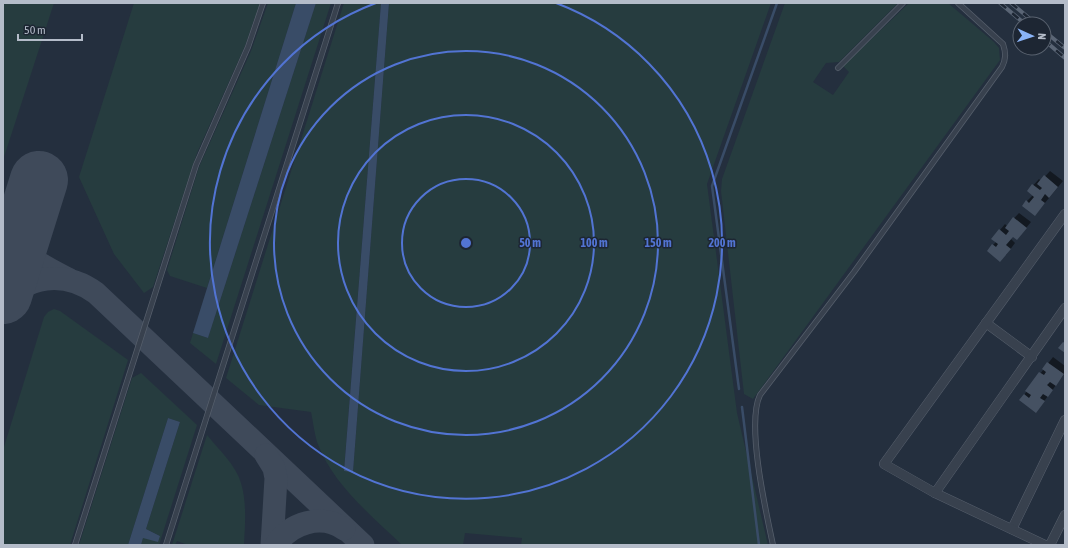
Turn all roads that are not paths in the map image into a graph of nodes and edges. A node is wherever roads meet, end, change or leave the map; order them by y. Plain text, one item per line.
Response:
1 (263, 3) edge
2 (338, 3) edge
3 (903, 3) edge
4 (958, 3) edge
5 (838, 68) dead end
6 (1064, 217) edge
7 (1065, 308) edge
8 (986, 323) junction
9 (1032, 357) junction
10 (1065, 420) edge
11 (935, 493) junction
12 (1065, 515) edge
13 (1012, 529) junction
14 (75, 545) edge
15 (166, 545) edge
16 (773, 545) edge
17 (1045, 545) edge
18 (1050, 545) edge

1 - 14 lane
2 - 15 lane
3 - 5 lane
4 - 16 lane
6 - 8 street
7 - 9 street
8 - 9 street
8 - 11 street
9 - 11 street
10 - 13 street
11 - 13 street
12 - 18 street
13 - 17 street

